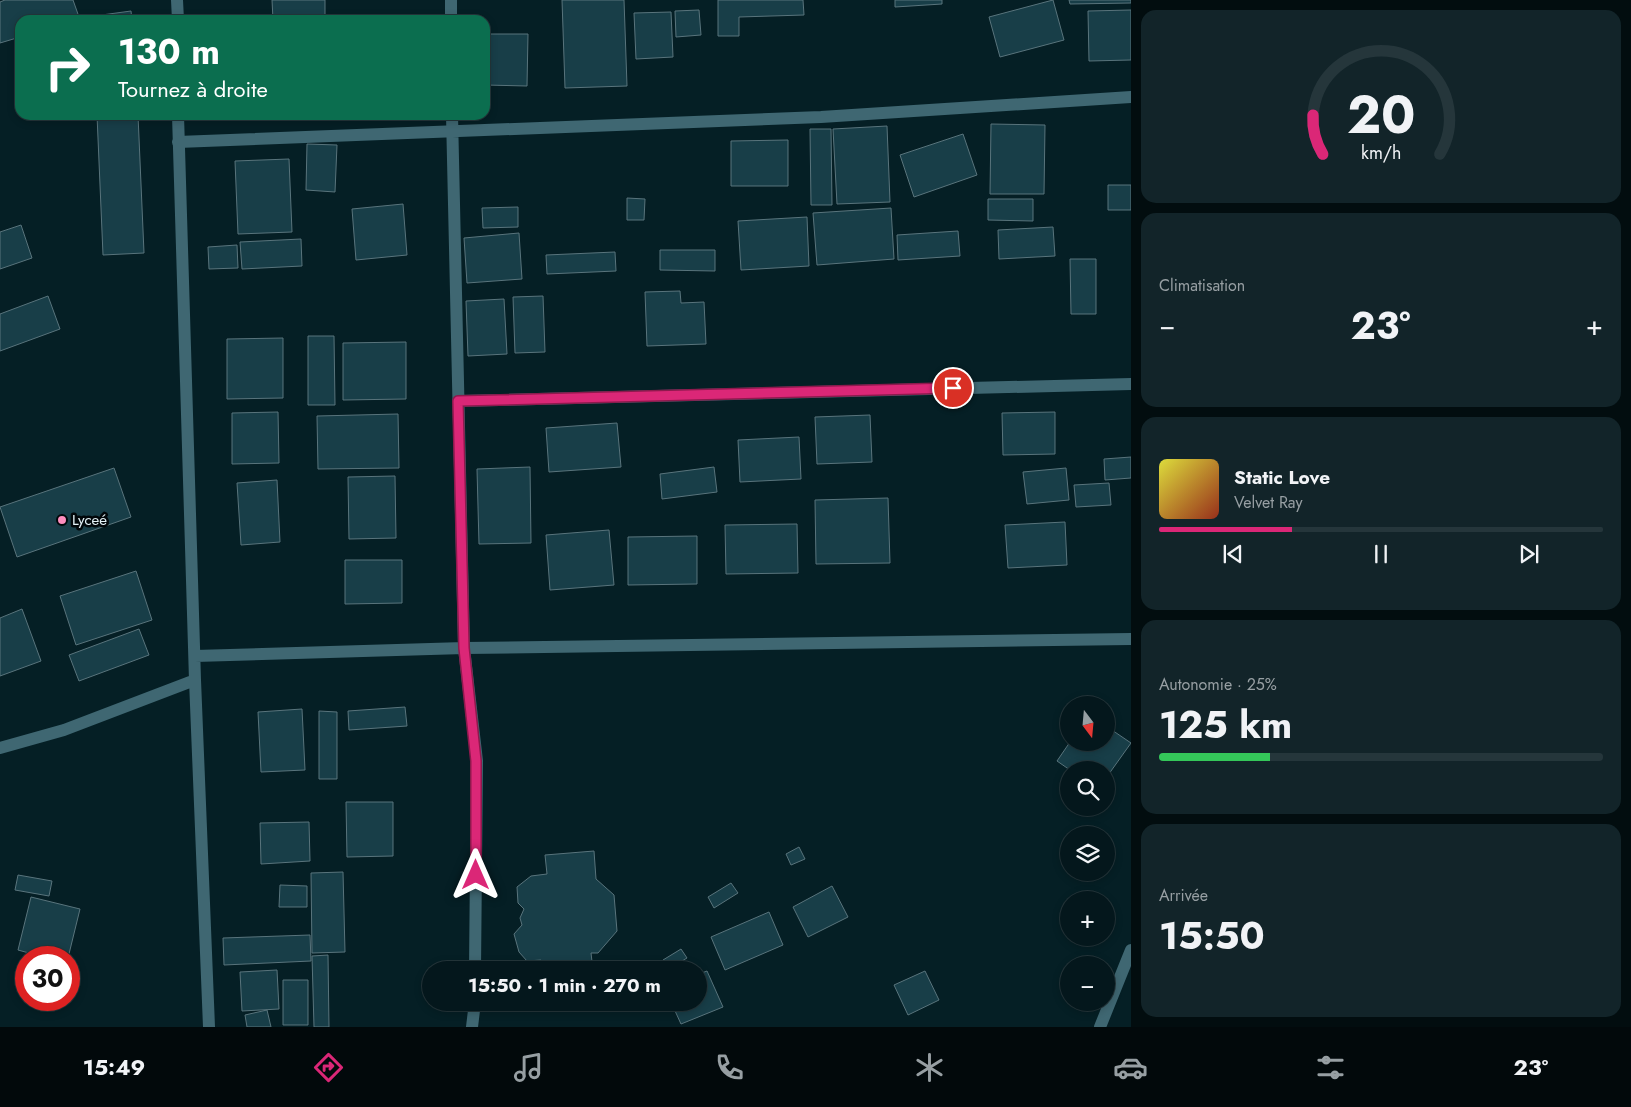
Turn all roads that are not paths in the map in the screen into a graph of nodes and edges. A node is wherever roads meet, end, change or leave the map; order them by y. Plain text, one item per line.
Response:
1 (178, 0) edge
2 (451, 0) edge
3 (178, 15) edge
4 (451, 15) edge
5 (1131, 97) edge
6 (178, 120) edge
7 (452, 120) edge
8 (452, 130) junction
9 (178, 142) junction
10 (1131, 384) edge
11 (458, 401) junction
12 (1131, 640) edge
13 (464, 648) junction
14 (195, 656) junction
15 (195, 680) junction
16 (0, 748) edge
17 (1131, 950) edge
18 (475, 961) edge
19 (473, 1011) edge
20 (209, 1027) edge
21 (472, 1027) edge
22 (1100, 1027) edge

1 - 3 street
2 - 4 street
5 - 8 street
6 - 9 street
7 - 8 street
8 - 9 street
8 - 11 street
9 - 14 street
10 - 11 street
11 - 13 street
12 - 13 street
13 - 14 street
13 - 18 street
14 - 15 street
15 - 16 street
15 - 20 street
17 - 22 street
19 - 21 street

